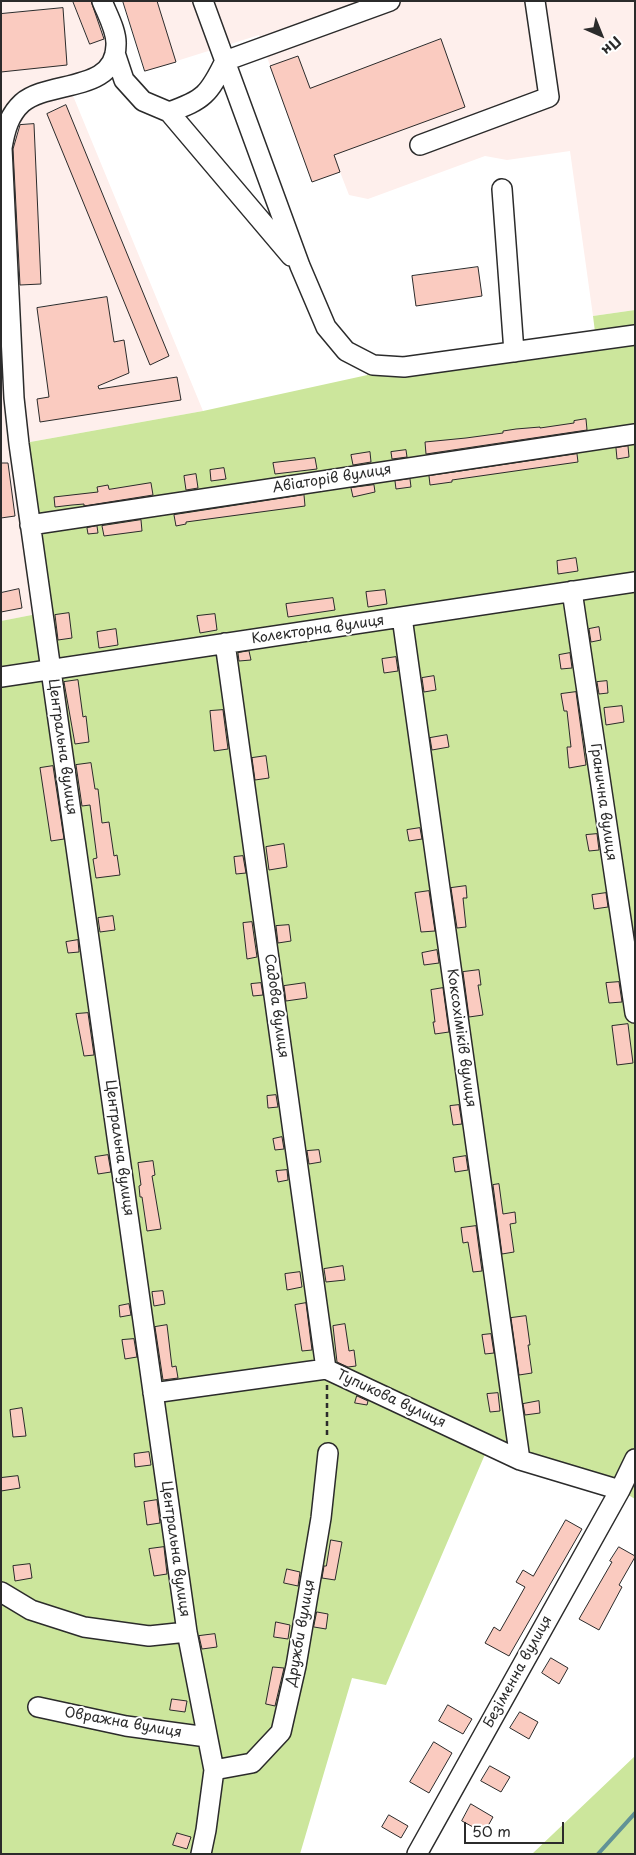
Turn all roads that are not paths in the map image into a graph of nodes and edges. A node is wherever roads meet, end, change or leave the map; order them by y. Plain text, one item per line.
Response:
1 (102, 1) edge
2 (203, 1) edge
3 (390, 1) edge
4 (535, 1) edge
5 (115, 53) junction
6 (225, 61) junction
7 (169, 112) junction
8 (420, 144) dead end
9 (502, 189) dead end
10 (300, 266) junction
11 (635, 335) edge
12 (514, 352) junction
13 (635, 434) edge
14 (30, 525) junction
15 (635, 582) edge
16 (572, 592) junction
17 (402, 617) junction
18 (225, 644) junction
19 (51, 669) junction
20 (1, 677) edge
21 (635, 1013) edge
22 (326, 1368) junction
23 (153, 1393) junction
24 (328, 1453) road end
25 (635, 1459) edge
26 (520, 1460) junction
27 (620, 1490) junction
28 (1, 1592) edge
29 (187, 1632) junction
30 (38, 1707) dead end
31 (207, 1737) junction
32 (214, 1770) junction
33 (201, 1854) edge
34 (416, 1854) edge

1 - 5 street
2 - 6 street
3 - 6 street
4 - 8 street
5 - 7 street
5 - 14 street, Центральна вулиця
6 - 7 street
6 - 10 street
7 - 10 street
9 - 12 street
10 - 12 street
11 - 12 street
13 - 14 street, Авіаторів вулиця
14 - 19 street, Центральна вулиця
15 - 16 street, Колекторна вулиця
16 - 17 street, Колекторна вулиця
16 - 21 street, Гранична вулиця
17 - 18 street, Колекторна вулиця
17 - 26 street, Коксохіміків вулиця
18 - 19 street, Колекторна вулиця
18 - 22 street, Садова вулиця
19 - 20 street, Колекторна вулиця
19 - 23 street, Центральна вулиця
22 - 23 street, Тупикова вулиця
22 - 26 street, Тупикова вулиця
23 - 29 street, Центральна вулиця
24 - 32 street, Дружби вулиця
25 - 27 street, Безіменна вулиця
26 - 27 street, Тупикова вулиця
27 - 34 street, Безіменна вулиця
28 - 29 street
29 - 31 street, Центральна вулиця
30 - 31 street, Овражна вулиця
31 - 32 street, Центральна вулиця
32 - 33 street, Центральна вулиця

